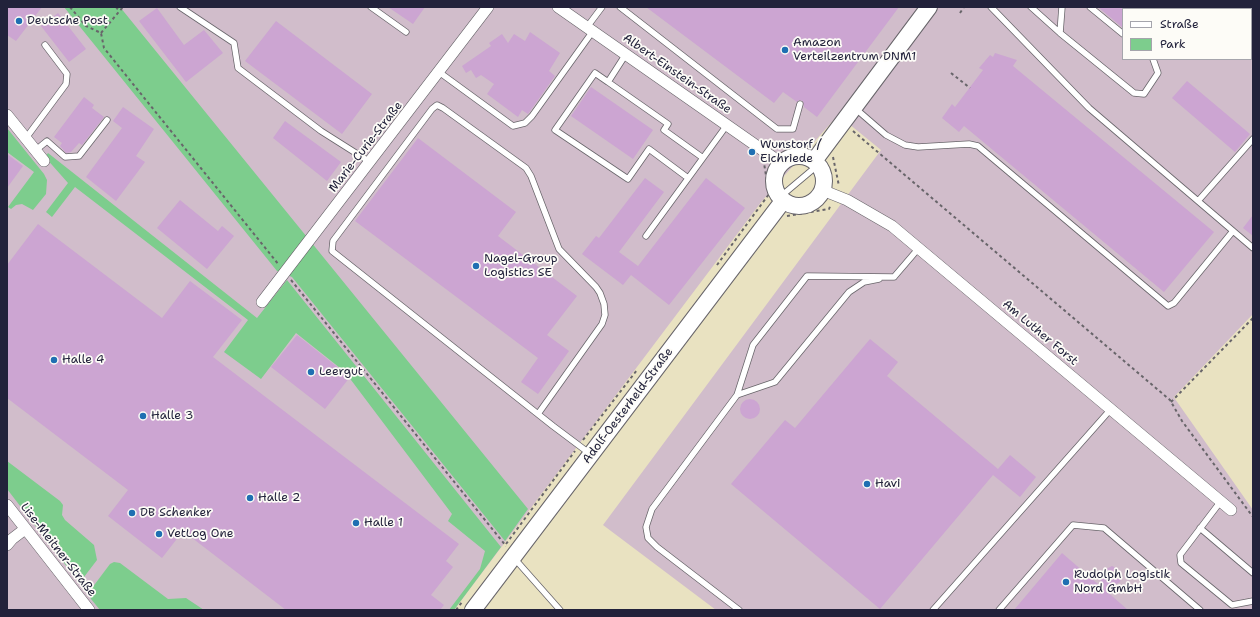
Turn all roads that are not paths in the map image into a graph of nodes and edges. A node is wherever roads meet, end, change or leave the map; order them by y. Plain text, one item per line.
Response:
1 (180, 7) edge
2 (371, 7) edge
3 (488, 7) edge
4 (558, 7) edge
5 (602, 7) edge
6 (620, 7) edge
7 (929, 7) edge
8 (991, 7) edge
9 (1062, 7) edge
10 (1090, 7) edge
11 (1031, 8) edge
12 (590, 29) junction
13 (406, 32) dead end
14 (1060, 33) junction
15 (1122, 33) edge
16 (45, 45) dead end
17 (626, 54) junction
18 (1154, 60) edge
19 (439, 72) junction
20 (608, 82) junction
21 (800, 104) dead end
22 (854, 107) junction
23 (7, 115) edge
24 (107, 120) dead end
25 (727, 125) junction
26 (26, 138) junction
27 (1253, 139) edge
28 (36, 150) junction
29 (703, 158) junction
30 (775, 159) junction
31 (44, 161) dead end
32 (370, 163) junction
33 (816, 163) junction
34 (688, 178) junction
35 (822, 190) junction
36 (781, 199) junction
37 (1198, 201) junction
38 (1233, 231) junction
39 (646, 236) dead end
40 (1253, 248) edge
41 (918, 249) junction
42 (894, 277) junction
43 (262, 302) dead end
44 (737, 395) junction
45 (1111, 409) junction
46 (538, 414) junction
47 (585, 450) junction
48 (1221, 501) junction
49 (7, 505) edge
50 (1231, 510) dead end
51 (1200, 528) junction
52 (25, 529) junction
53 (7, 545) edge
54 (507, 554) junction
55 (1253, 573) edge
56 (1253, 601) edge
57 (469, 604) edge
58 (89, 610) edge
59 (560, 610) edge
60 (739, 610) edge
61 (933, 610) edge
62 (999, 610) edge
63 (1200, 610) edge

1 - 32 lane
2 - 13 lane
3 - 19 street, Marie-Curie-Straße
4 - 12 street, Albert-Einstein-Straße
5 - 12 lane
6 - 21 lane
7 - 22 street
8 - 37 lane
9 - 14 lane
10 - 15 lane
11 - 14 lane
12 - 17 street, Albert-Einstein-Straße
12 - 19 lane
14 - 18 lane
16 - 26 lane
17 - 20 lane
17 - 25 street, Albert-Einstein-Straße
19 - 32 street, Marie-Curie-Straße
20 - 29 lane
20 - 34 lane
22 - 33 street
22 - 38 lane
23 - 26 street
24 - 28 lane
25 - 29 lane
25 - 30 street, Albert-Einstein-Straße
26 - 28 street
27 - 37 lane
28 - 31 street
29 - 34 lane
30 - 33 street
30 - 36 street
32 - 43 street, Marie-Curie-Straße
33 - 35 street
33 - 36 lane
34 - 39 lane
35 - 36 street
35 - 41 street, Am Luther Forst
36 - 47 street, Adolf-Oesterheld-Straße
37 - 38 lane
38 - 40 lane
41 - 42 lane
41 - 45 street, Am Luther Forst
42 - 44 lane
42 - 44 lane
44 - 60 lane
45 - 48 street, Am Luther Forst
45 - 61 lane
46 - 46 lane
46 - 47 lane
47 - 54 street, Adolf-Oesterheld-Straße
48 - 50 street, Am Luther Forst
48 - 51 lane
49 - 52 street, Lise-Meitner-Straße
51 - 55 lane
51 - 56 lane
52 - 53 street
52 - 58 street, Lise-Meitner-Straße
54 - 57 street, Adolf-Oesterheld-Straße
54 - 59 lane
62 - 63 lane

